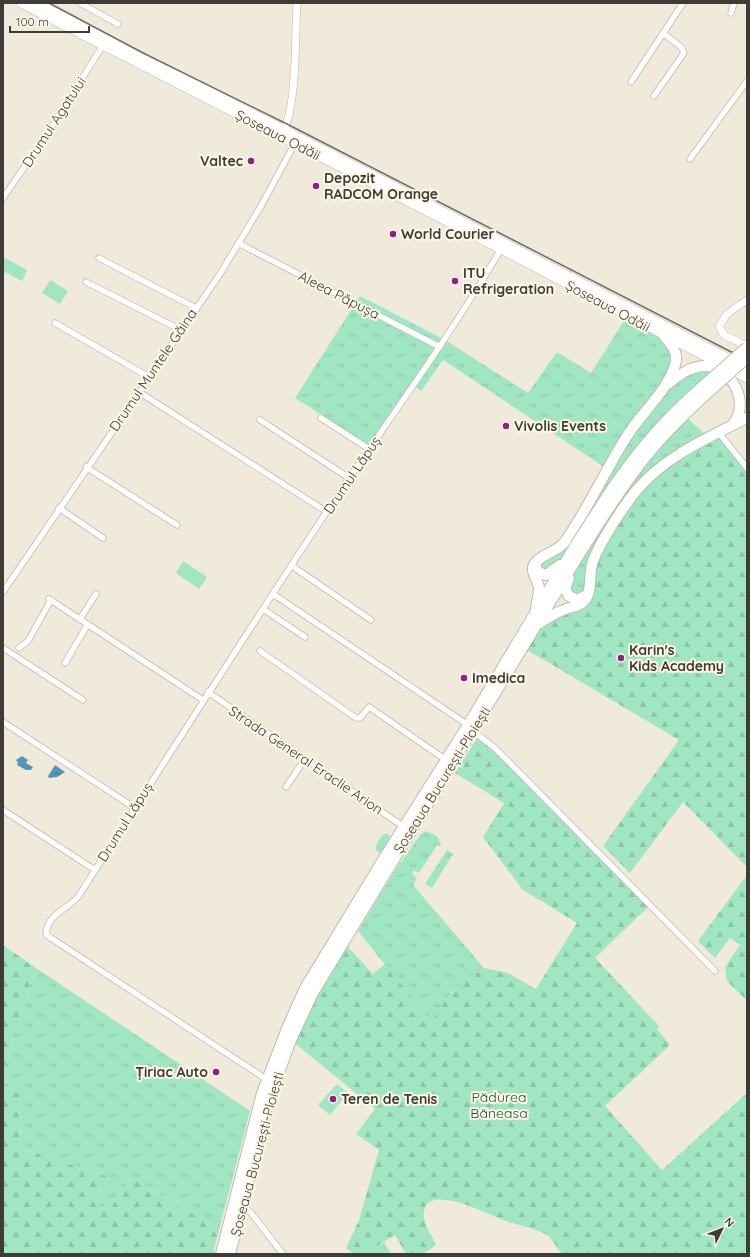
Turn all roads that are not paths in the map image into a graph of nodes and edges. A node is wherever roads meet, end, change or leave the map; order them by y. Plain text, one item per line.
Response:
1 (21, 3) edge
2 (37, 3) edge
3 (80, 3) edge
4 (297, 3) edge
5 (683, 3) edge
6 (734, 3) edge
7 (731, 13) dead end
8 (118, 24) dead end
9 (663, 34) junction
10 (104, 45) junction
11 (747, 81) edge
12 (630, 82) dead end
13 (654, 96) dead end
14 (284, 130) junction
15 (295, 143) junction
16 (690, 159) dead end
17 (3, 198) edge
18 (238, 243) junction
19 (501, 249) junction
20 (99, 258) dead end
21 (86, 282) dead end
22 (747, 300) edge
23 (196, 308) junction
24 (55, 323) dead end
25 (181, 330) junction
26 (664, 336) junction
27 (440, 347) junction
28 (747, 347) edge
29 (747, 358) edge
30 (747, 368) edge
31 (149, 377) junction
32 (668, 380) junction
33 (744, 381) edge
34 (662, 389) junction
35 (139, 392) junction
36 (747, 394) edge
37 (742, 406) junction
38 (321, 418) dead end
39 (747, 418) edge
40 (260, 420) dead end
41 (731, 426) junction
42 (719, 433) junction
43 (369, 449) junction
44 (86, 467) junction
45 (747, 468) edge
46 (349, 478) junction
47 (59, 508) junction
48 (327, 512) junction
49 (177, 525) dead end
50 (103, 538) dead end
51 (579, 548) junction
52 (572, 559) junction
53 (536, 562) junction
54 (292, 566) junction
55 (3, 592) edge
56 (589, 592) junction
57 (96, 594) dead end
58 (273, 594) junction
59 (263, 609) junction
60 (80, 619) junction
61 (371, 620) dead end
62 (535, 621) junction
63 (88, 624) junction
64 (305, 637) dead end
65 (3, 648) edge
66 (19, 648) dead end
67 (260, 651) dead end
68 (65, 663) dead end
69 (208, 692) junction
70 (83, 700) dead end
71 (203, 700) junction
72 (3, 722) edge
73 (471, 728) junction
74 (305, 758) junction
75 (446, 760) junction
76 (286, 787) dead end
77 (135, 808) junction
78 (3, 810) edge
79 (404, 826) junction
80 (95, 870) junction
81 (715, 971) dead end
82 (266, 1079) junction
83 (242, 1205) junction
84 (221, 1254) edge
85 (230, 1254) edge
86 (283, 1254) edge

1 - 10 main road, Șoseaua Odăii
2 - 14 main road, Șoseaua Odăii
3 - 8 street
4 - 14 street
5 - 9 street
6 - 7 street
9 - 12 street
9 - 13 street
10 - 15 main road, Șoseaua Odăii
10 - 17 street, Drumul Agatului
11 - 16 street
14 - 30 main road, Șoseaua Odăii
15 - 18 street, Drumul Muntele Găina
15 - 19 main road, Șoseaua Odăii
18 - 23 street, Drumul Muntele Găina
18 - 27 street, Aleea Păpușa
19 - 26 main road, Șoseaua Odăii
19 - 27 street, Drumul Lăpuș
20 - 23 street
21 - 25 street
22 - 28 street
23 - 25 street, Drumul Muntele Găina
24 - 31 street
25 - 31 street, Drumul Muntele Găina
26 - 32 highway
26 - 33 main road, Șoseaua Odăii
27 - 43 street, Drumul Lăpuș
28 - 51 highway, Șoseaua București-Ploiești, bridge
29 - 51 highway, Șoseaua București-Ploiești, bridge
31 - 35 street, Drumul Muntele Găina
32 - 33 highway
32 - 34 highway
33 - 34 highway
33 - 37 highway
34 - 53 highway
35 - 44 street, Drumul Muntele Găina
35 - 48 street
36 - 37 highway
37 - 41 highway
38 - 43 street
39 - 41 highway
40 - 46 street
41 - 42 highway
42 - 45 street
42 - 56 highway
43 - 46 street, Drumul Lăpuș
44 - 47 street, Drumul Muntele Găina
44 - 49 street
46 - 48 street, Drumul Lăpuș
47 - 50 street
47 - 55 street, Drumul Muntele Găina
48 - 54 street, Drumul Lăpuș
51 - 52 highway, Șoseaua București-Ploiești
52 - 53 highway
52 - 56 highway
52 - 62 highway, Șoseaua București-Ploiești
53 - 62 highway
54 - 58 street, Drumul Lăpuș
54 - 61 street
56 - 62 highway
57 - 60 street
58 - 59 street, Drumul Lăpuș
58 - 73 street, Șoseaua București-Ploiești
59 - 64 street
59 - 69 street, Drumul Lăpuș
60 - 63 street
60 - 66 street
62 - 73 highway, Șoseaua București-Ploiești
63 - 68 street
63 - 71 street
65 - 70 street
67 - 75 street, Șoseaua București-Ploiești
69 - 71 street, Drumul Lăpuș
69 - 74 street, Strada General Eraclie Arion
71 - 77 street, Drumul Lăpuș
72 - 77 street
73 - 75 highway, Șoseaua București-Ploiești
73 - 81 street
73 - 83 highway, Șoseaua București-Ploiești
74 - 76 street
74 - 79 street, Strada General Eraclie Arion
75 - 79 highway, Șoseaua București-Ploiești
77 - 80 street, Drumul Lăpuș
78 - 80 street
79 - 82 highway, Șoseaua București-Ploiești
80 - 82 street, Drumul Lăpuș
82 - 84 highway, Șoseaua București-Ploiești
83 - 85 highway, Șoseaua București-Ploiești
83 - 86 street

